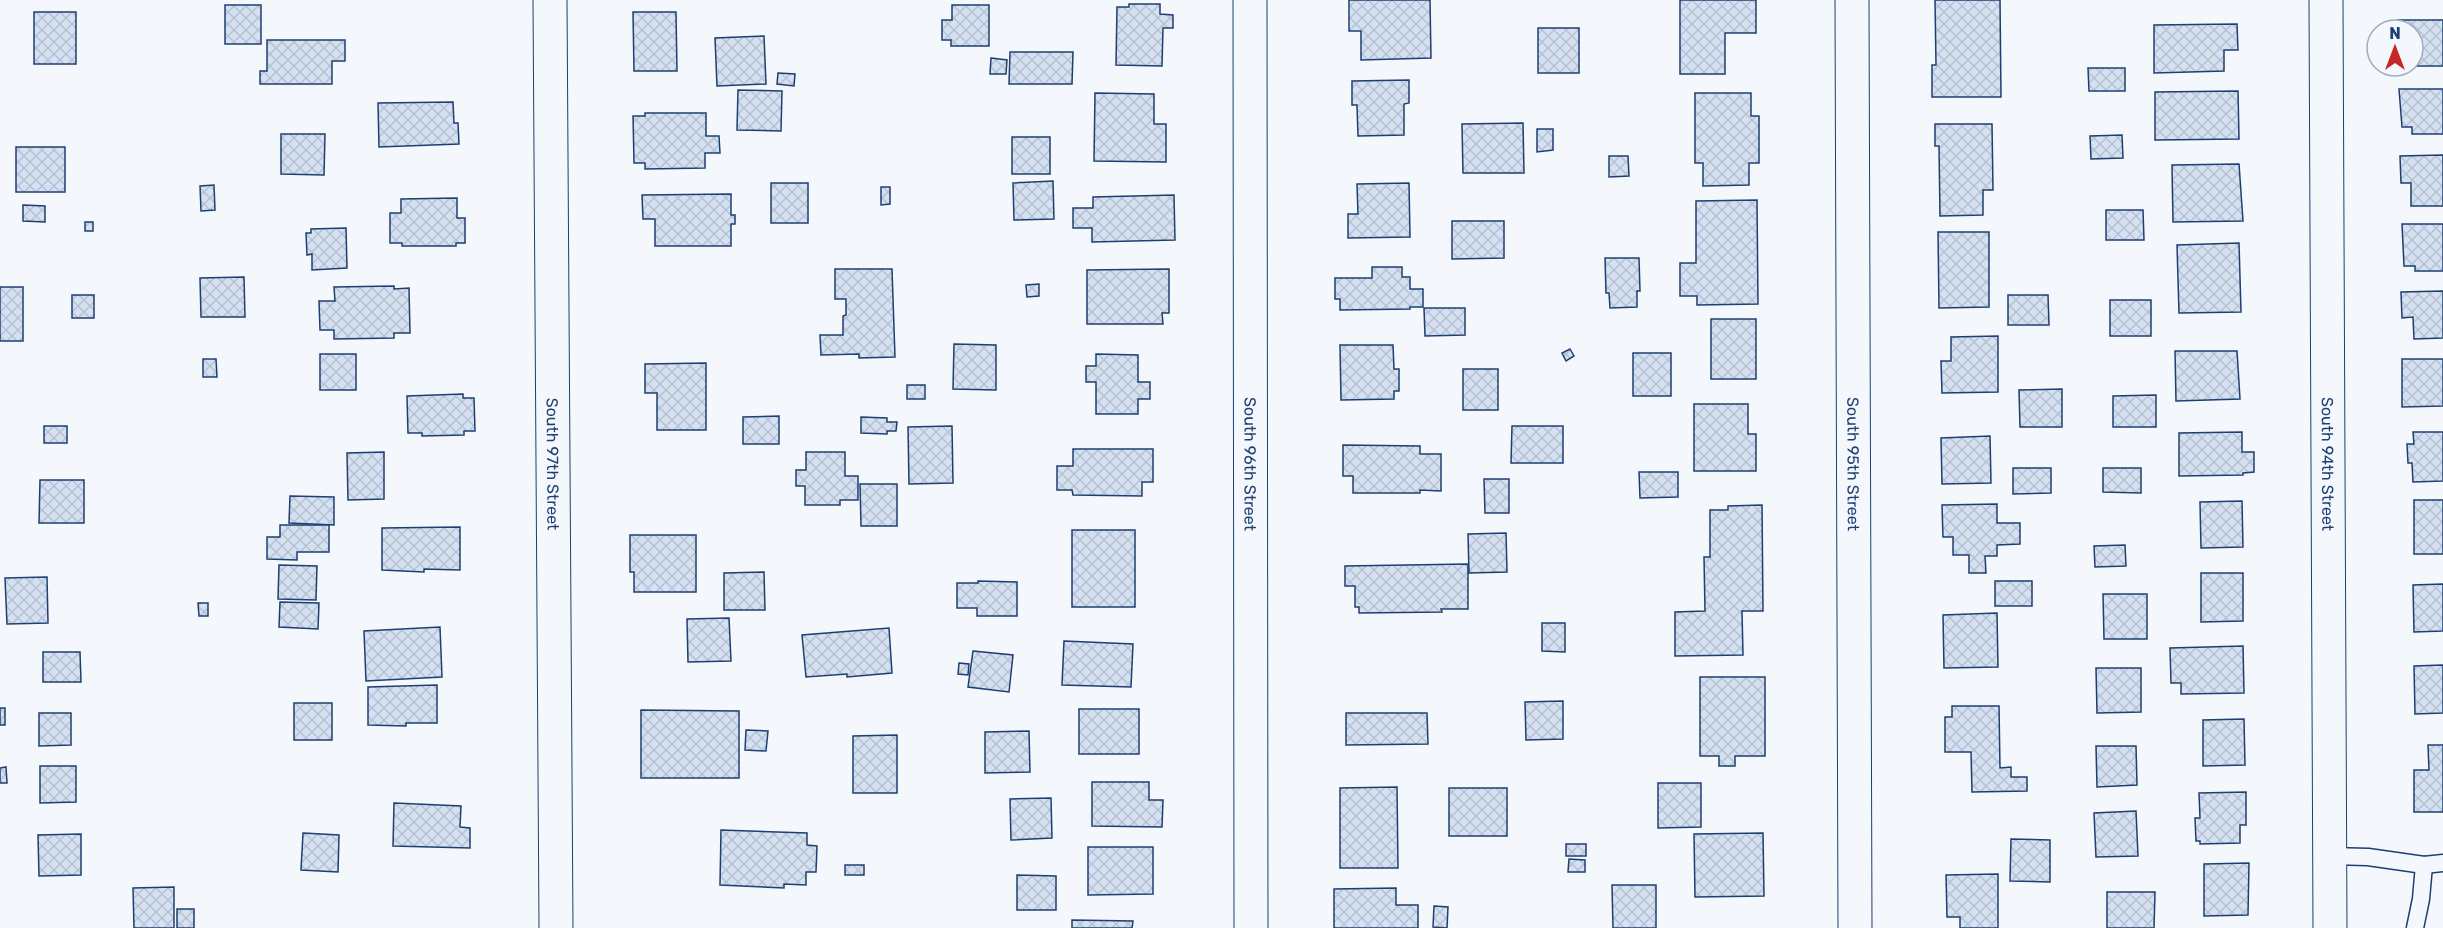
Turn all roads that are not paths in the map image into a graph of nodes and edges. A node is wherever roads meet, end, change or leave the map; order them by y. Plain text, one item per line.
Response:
1 (550, 0) edge
2 (1250, 0) edge
3 (1852, 0) edge
4 (2326, 0) edge
5 (2330, 856) junction
6 (2443, 863) edge
7 (2424, 865) junction
8 (556, 928) edge
9 (1251, 928) edge
10 (1855, 928) edge
11 (2330, 928) edge
12 (2415, 928) edge

1 - 8 street, South 97th Street
2 - 9 street, South 96th Street
3 - 10 street, South 95th Street
4 - 5 street, South 94th Street
5 - 7 lane
5 - 11 street, South 94th Street
6 - 7 lane
7 - 12 lane

